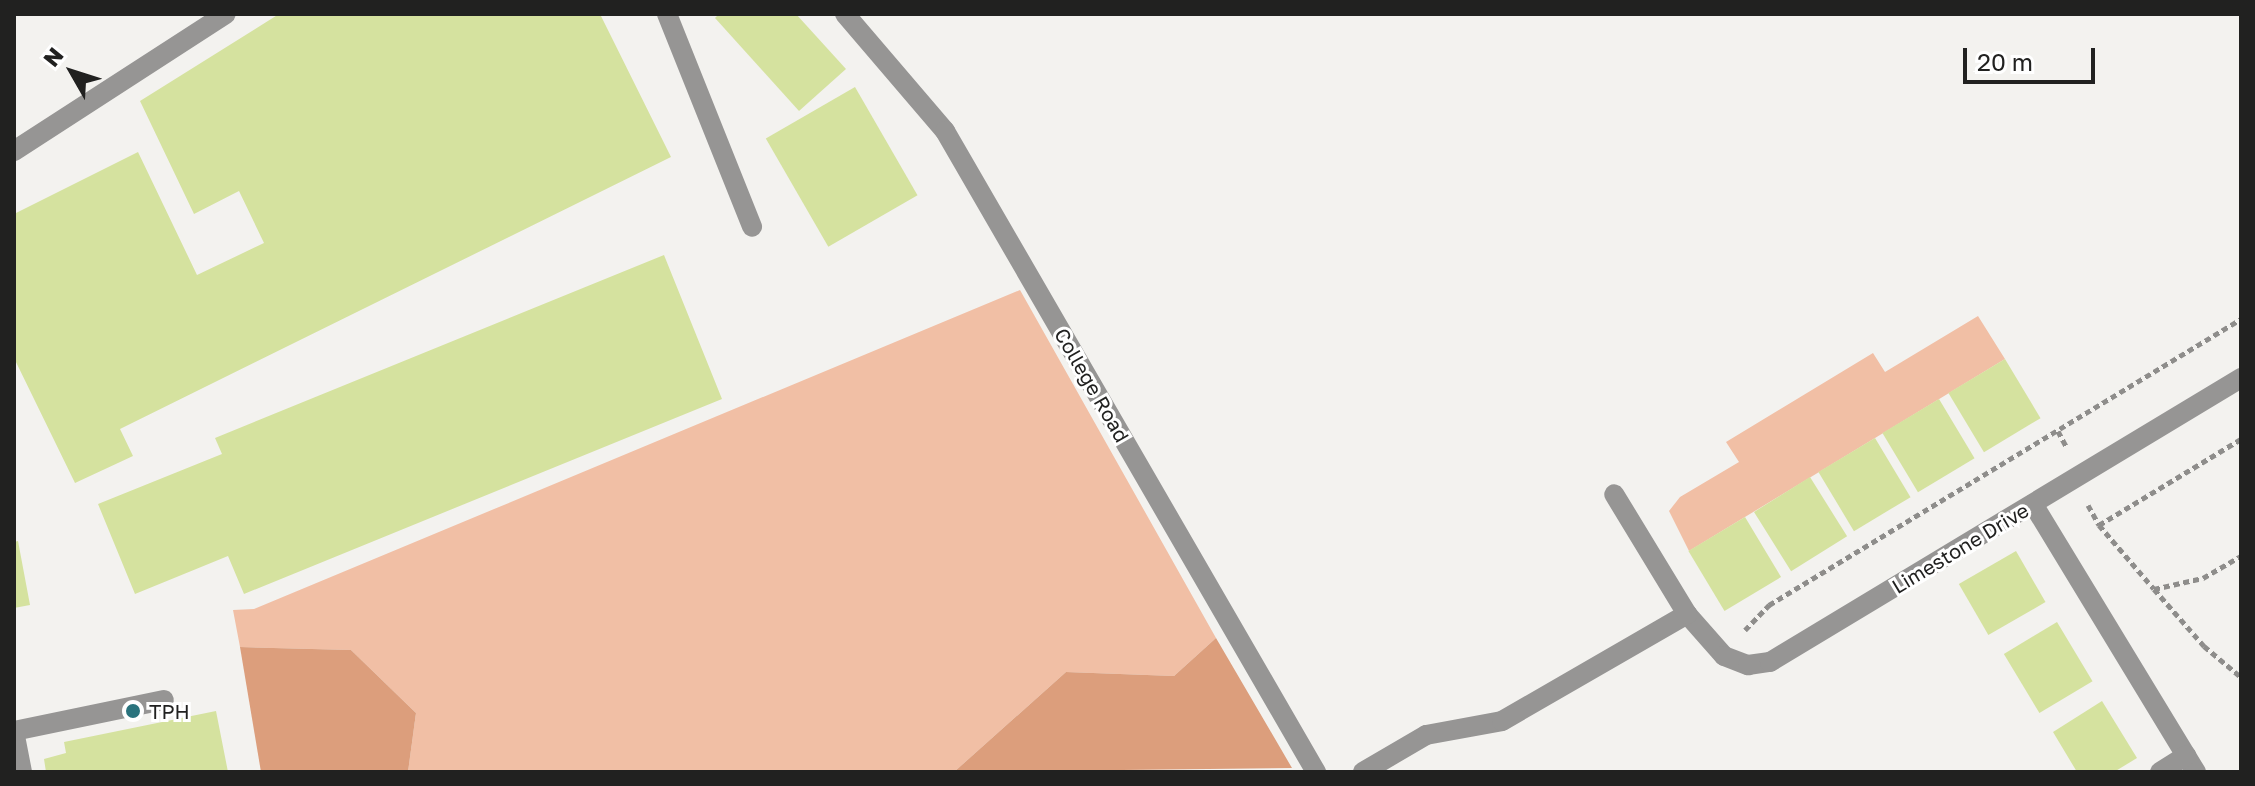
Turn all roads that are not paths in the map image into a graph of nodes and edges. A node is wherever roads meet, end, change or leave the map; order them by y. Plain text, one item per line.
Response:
1 (226, 14) edge
2 (667, 14) edge
3 (845, 14) edge
4 (14, 151) edge
5 (752, 227) dead end
6 (2241, 378) edge
7 (1614, 494) dead end
8 (2033, 504) junction
9 (1687, 614) junction
10 (164, 700) dead end
11 (2191, 764) edge
12 (22, 772) edge
13 (1316, 772) edge
14 (1363, 772) edge
15 (2160, 772) edge

1 - 4 street
2 - 5 street
3 - 13 street, College Road
6 - 8 street, Limestone Drive
7 - 9 street, Limestone Drive
8 - 9 street, Limestone Drive
8 - 11 street
9 - 14 street
10 - 12 street
11 - 15 street

